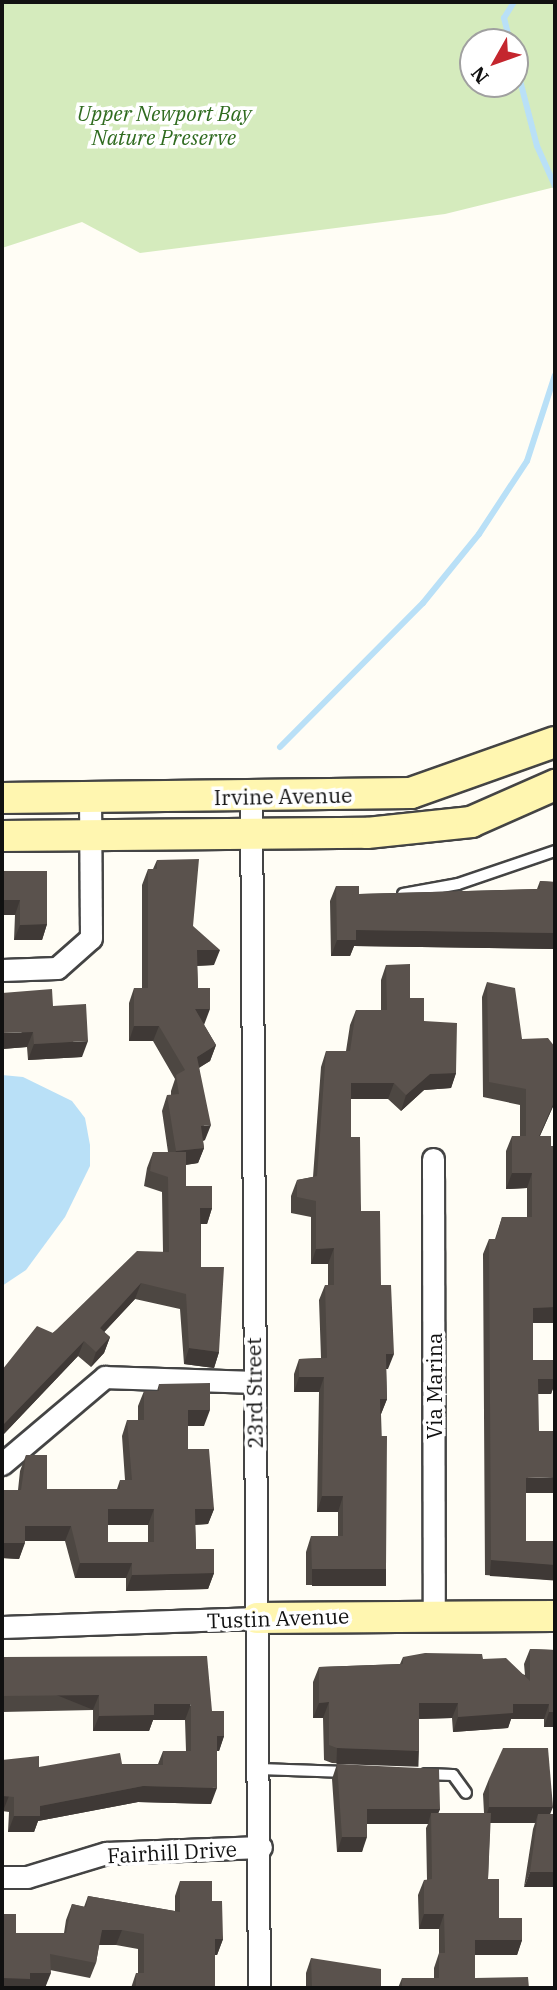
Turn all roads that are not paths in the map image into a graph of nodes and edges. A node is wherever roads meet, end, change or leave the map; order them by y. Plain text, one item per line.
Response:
1 (555, 742) edge
2 (555, 785) edge
3 (90, 797) junction
4 (251, 797) junction
5 (2, 798) edge
6 (2, 836) edge
7 (90, 836) junction
8 (253, 838) junction
9 (555, 851) edge
10 (403, 894) edge
11 (2, 970) edge
12 (433, 1158) dead end
13 (253, 1382) junction
14 (2, 1464) edge
15 (434, 1614) junction
16 (555, 1616) edge
17 (257, 1618) junction
18 (2, 1627) edge
19 (259, 1769) junction
20 (366, 1772) edge
21 (405, 1773) edge
22 (466, 1793) dead end
23 (261, 1847) junction
24 (2, 1877) edge
25 (260, 1988) edge

1 - 4 main road, Irvine Avenue
2 - 8 main road, Irvine Avenue
3 - 4 main road, Irvine Avenue
3 - 5 main road, Irvine Avenue
3 - 7 street
4 - 8 street, 23rd Street
6 - 7 main road, Irvine Avenue
7 - 8 main road, Irvine Avenue
7 - 11 street
8 - 13 street, 23rd Street
9 - 10 lane
12 - 15 street, Via Marina
13 - 14 street
13 - 17 street, 23rd Street
15 - 16 main road, Tustin Avenue
15 - 17 main road, Tustin Avenue
17 - 18 street, Tustin Avenue
17 - 19 street, 23rd Street
19 - 20 lane
19 - 23 street, 23rd Street
21 - 22 lane
23 - 24 street, Fairhill Drive
23 - 25 street, 23rd Street

